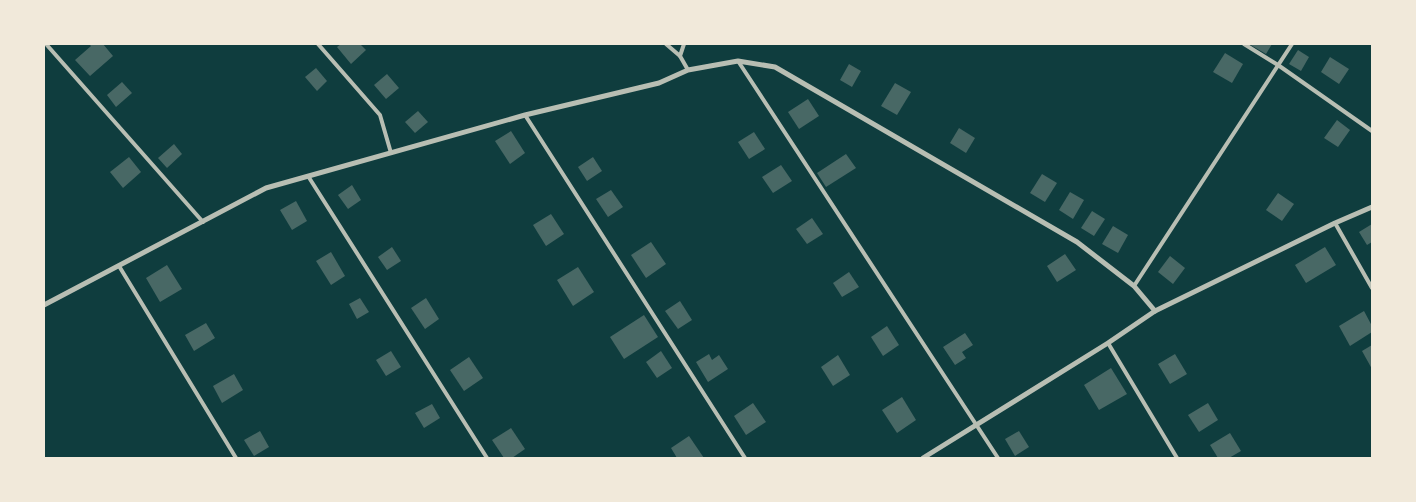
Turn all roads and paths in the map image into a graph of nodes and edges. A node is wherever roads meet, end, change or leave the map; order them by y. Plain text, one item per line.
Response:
1 (46, 44) edge
2 (318, 44) edge
3 (666, 44) edge
4 (684, 44) edge
5 (1244, 44) edge
6 (1292, 44) edge
7 (680, 56) junction
8 (738, 62) junction
9 (1278, 64) junction
10 (688, 70) junction
11 (525, 115) junction
12 (1372, 130) edge
13 (391, 153) junction
14 (308, 176) junction
15 (1372, 207) edge
16 (202, 222) junction
17 (1335, 223) junction
18 (119, 266) junction
19 (1134, 286) junction
20 (1372, 288) edge
21 (44, 305) edge
22 (1155, 311) junction
23 (1108, 343) junction
24 (976, 425) junction
25 (236, 458) edge
26 (487, 458) edge
27 (745, 458) edge
28 (923, 458) edge
29 (998, 458) edge
30 (1177, 458) edge

1 - 16 lane
2 - 13 lane
3 - 7 lane
4 - 7 lane
5 - 9 lane
6 - 9 lane
7 - 10 lane
8 - 10 street
8 - 19 street
8 - 24 lane
9 - 12 lane
9 - 19 lane
10 - 11 street
11 - 13 street
11 - 27 lane
13 - 14 street
14 - 16 street
14 - 26 lane
15 - 17 street
16 - 18 street
17 - 20 lane
17 - 22 street
18 - 21 street
18 - 25 lane
19 - 22 street
22 - 23 street
23 - 24 street
23 - 30 lane
24 - 28 street
24 - 29 lane

